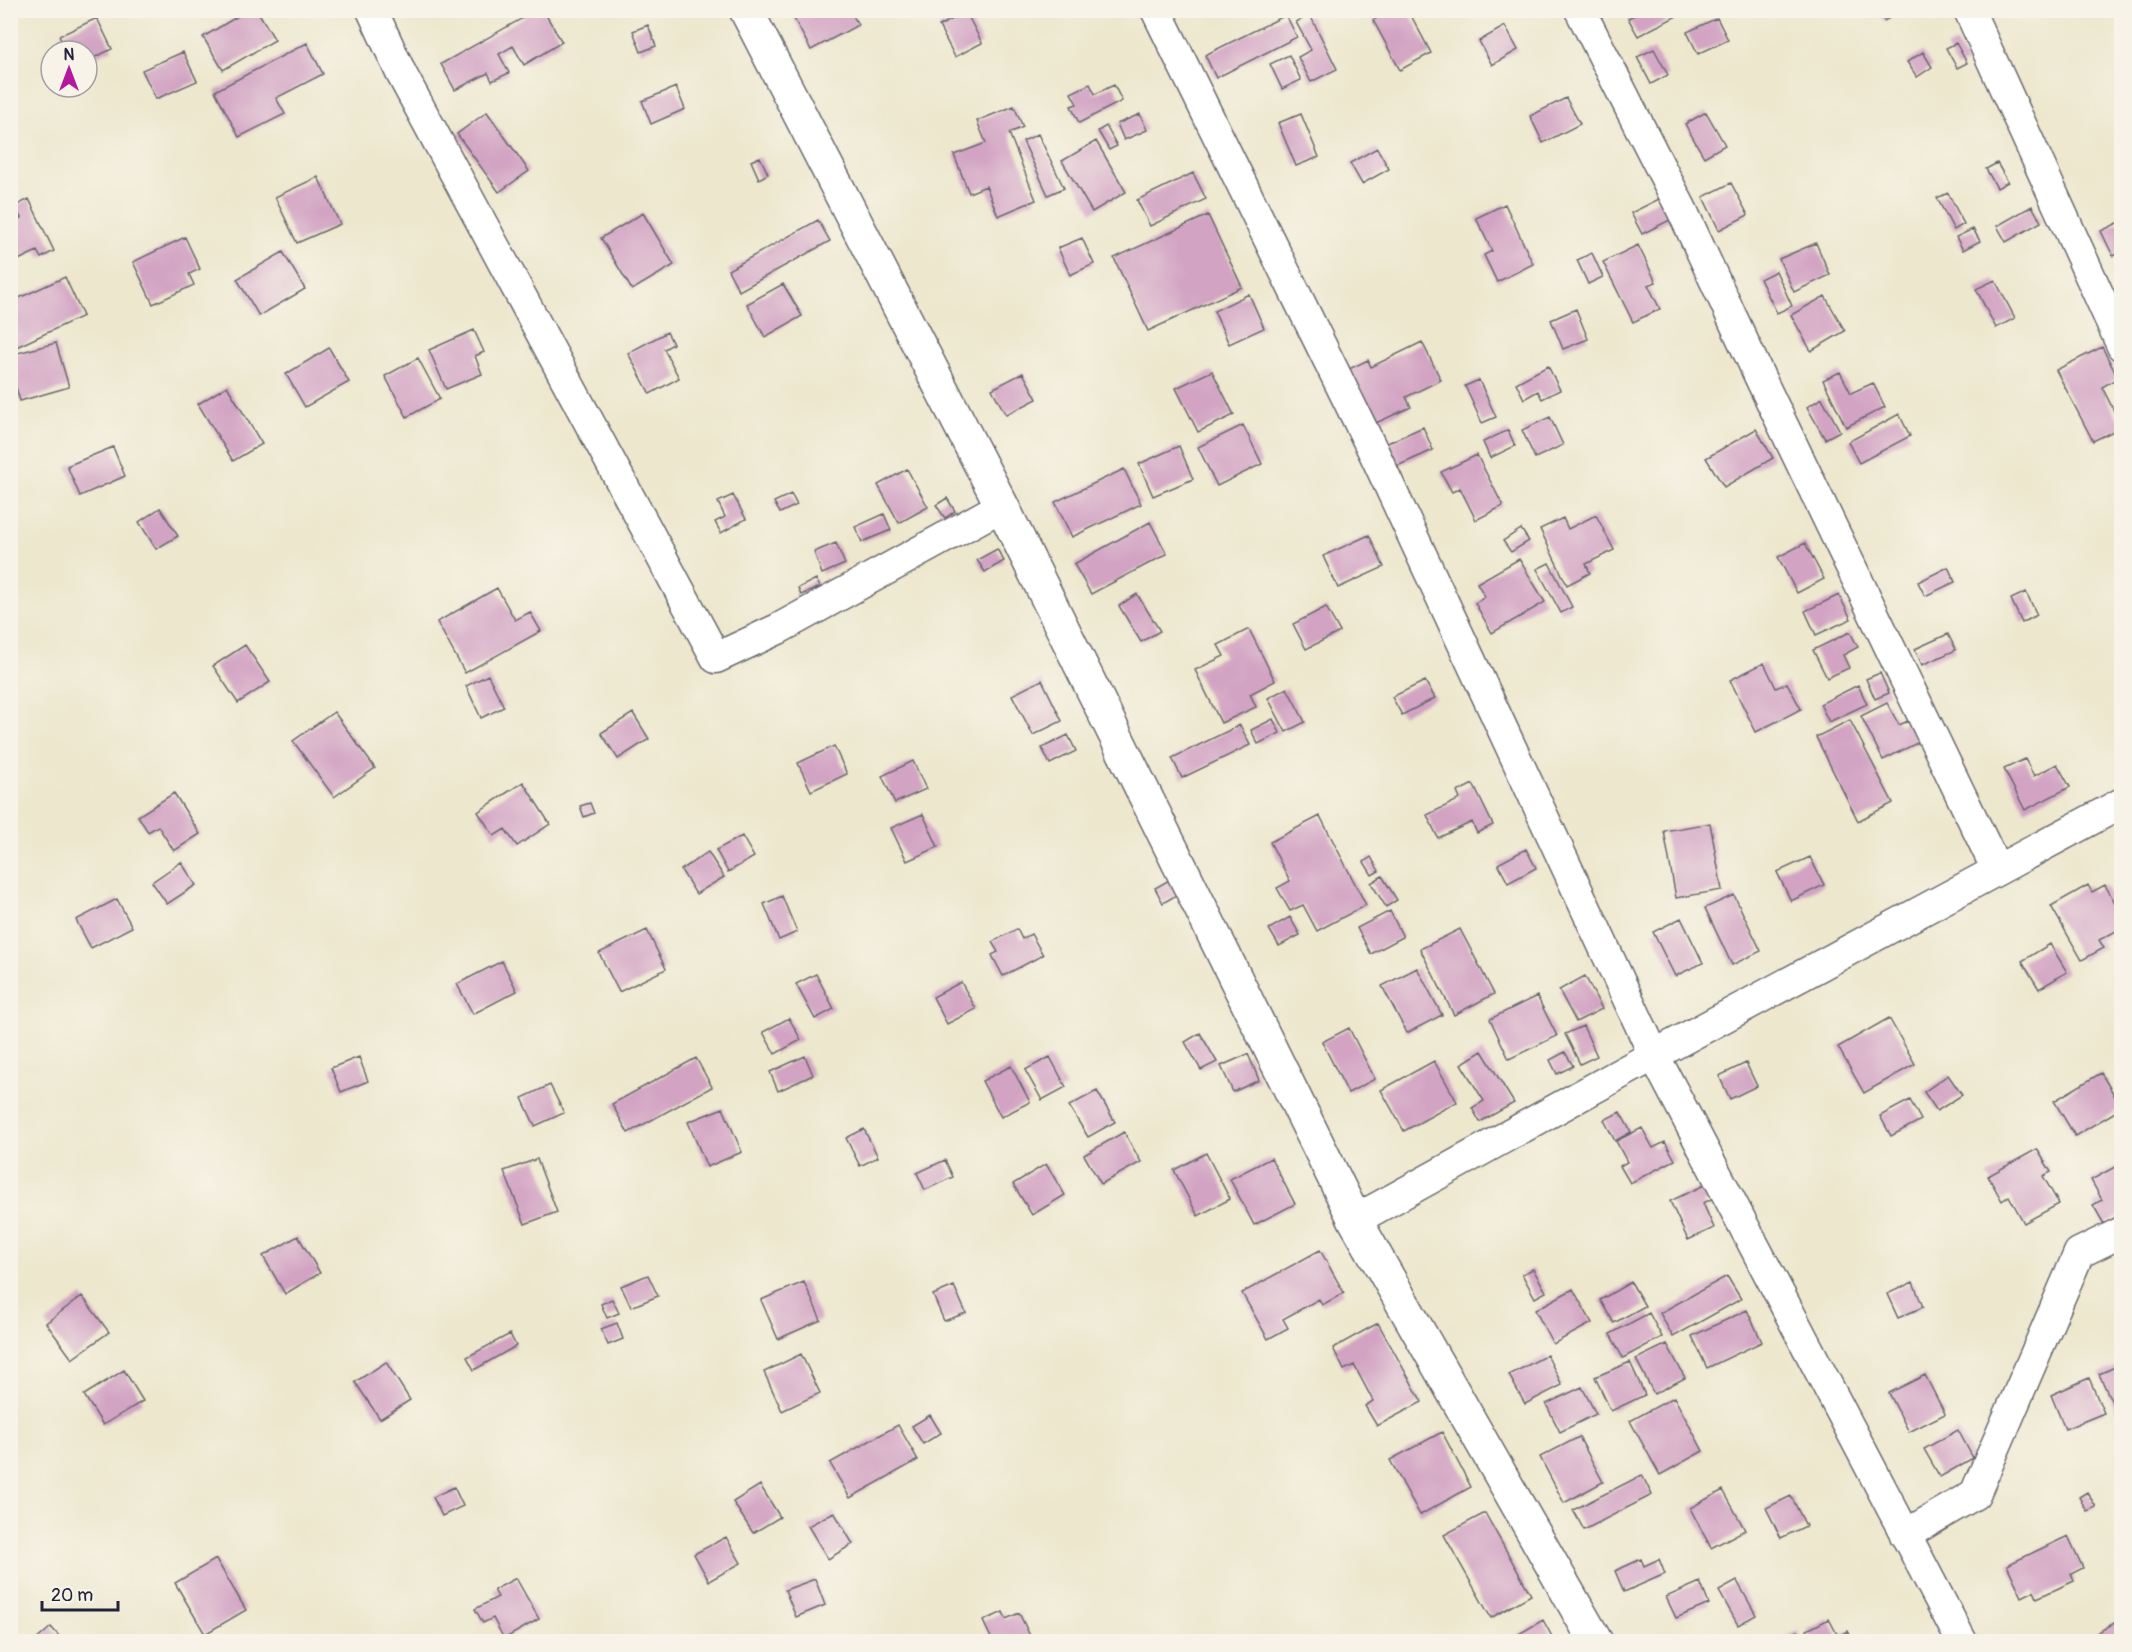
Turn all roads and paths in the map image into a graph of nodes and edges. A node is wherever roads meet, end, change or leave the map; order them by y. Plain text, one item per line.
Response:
1 (372, 10) edge
2 (746, 10) edge
3 (1156, 10) edge
4 (1580, 10) edge
5 (1969, 10) edge
6 (2121, 346) edge
7 (1002, 506) junction
8 (2121, 803) edge
9 (1996, 870) junction
10 (1654, 1055) junction
11 (1355, 1220) junction
12 (2121, 1232) edge
13 (1905, 1535) junction
14 (1596, 1641) edge
15 (1962, 1641) edge

1 - 7 street
2 - 7 street
3 - 10 street
4 - 9 street
5 - 6 street
7 - 11 street
8 - 9 street
9 - 10 street
10 - 11 street
10 - 13 street
11 - 14 street
12 - 13 street
13 - 15 street

